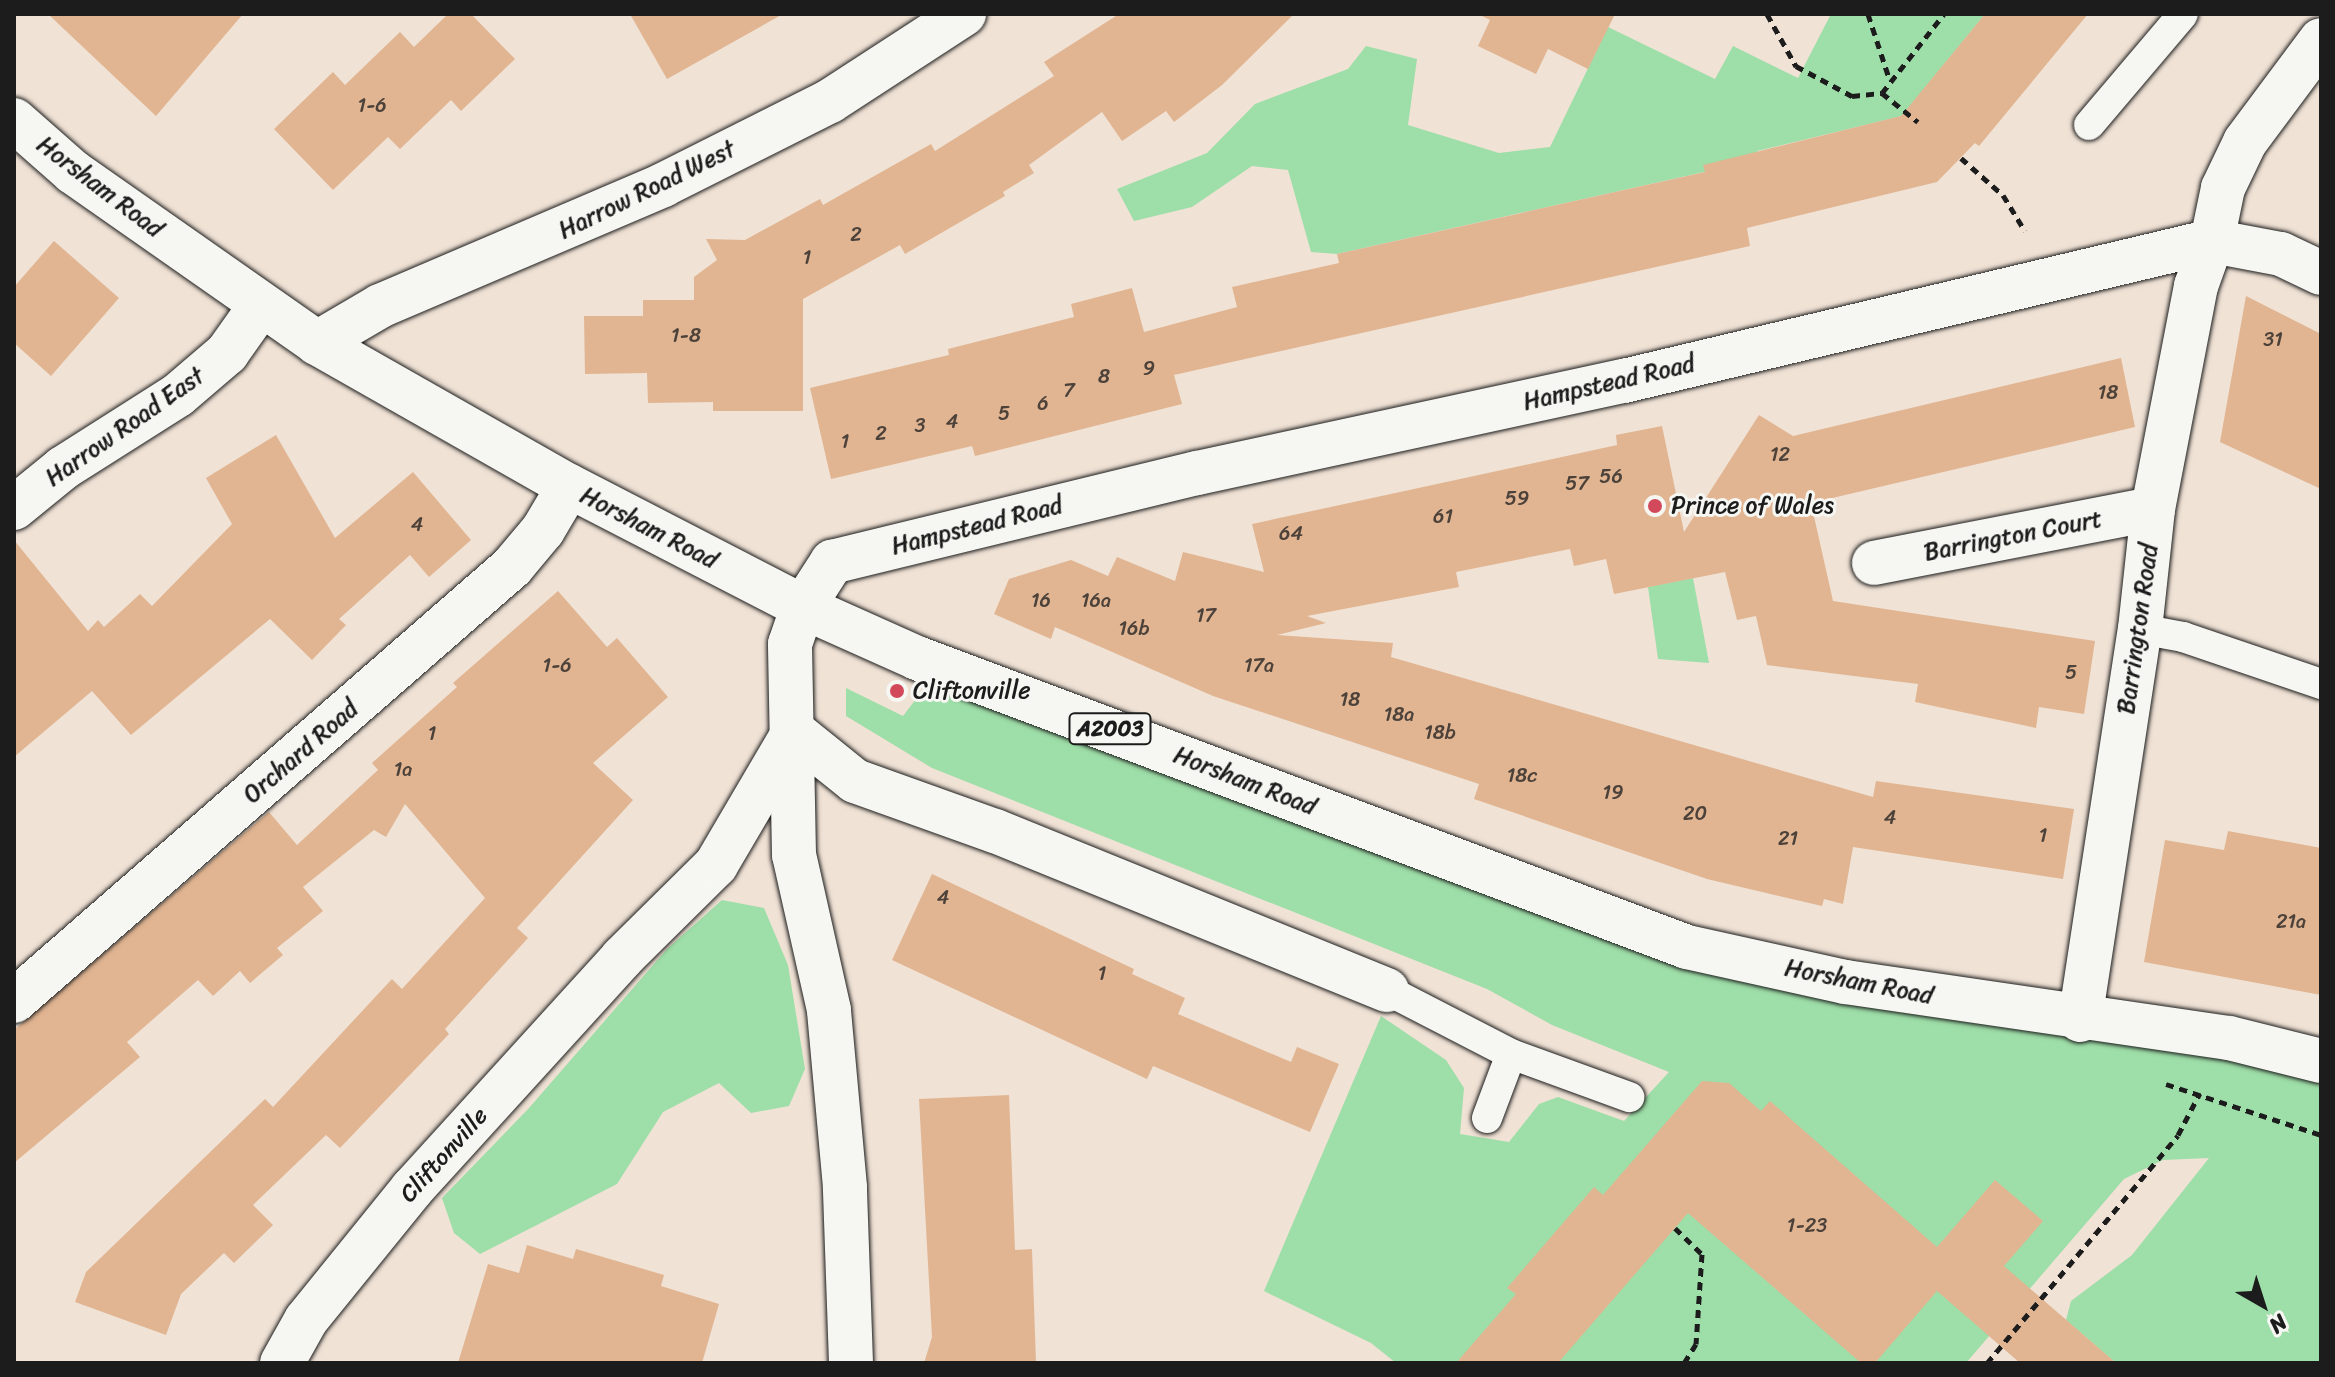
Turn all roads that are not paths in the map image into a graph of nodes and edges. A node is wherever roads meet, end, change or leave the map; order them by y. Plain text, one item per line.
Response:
1 (964, 14) edge
2 (2183, 14) edge
3 (2321, 40) edge
4 (14, 120) edge
5 (2089, 125) dead end
6 (2212, 241) junction
7 (2321, 273) edge
8 (261, 305) junction
9 (317, 343) junction
10 (569, 486) junction
11 (14, 508) edge
12 (2153, 509) junction
13 (1874, 563) dead end
14 (803, 607) junction
15 (2140, 629) junction
16 (2321, 684) edge
17 (794, 732) junction
18 (1387, 990) joint
19 (14, 1001) edge
20 (2080, 1020) junction
21 (1511, 1054) junction
22 (2321, 1061) edge
23 (1629, 1097) dead end
24 (1487, 1118) dead end
25 (282, 1363) edge
26 (851, 1363) edge

1 - 9 street, Harrow Road West
2 - 5 lane
3 - 6 street
4 - 8 street, Horsham Road / A2003
6 - 7 street
6 - 12 street, Barrington Road
6 - 14 street, Hampstead Road
8 - 9 street, Horsham Road / A2003
8 - 11 street, Harrow Road East
9 - 10 street, Horsham Road / A2003
10 - 14 street, Horsham Road / A2003
10 - 19 street, Orchard Road
12 - 13 street, Barrington Court
12 - 15 street, Barrington Road
14 - 17 street
14 - 20 street, Horsham Road / A2003
15 - 16 lane
15 - 20 street, Barrington Road
17 - 18 street
17 - 25 street, Cliftonville
17 - 26 street
18 - 21 lane
20 - 22 street, Horsham Road / A2003
21 - 23 lane
21 - 24 lane

